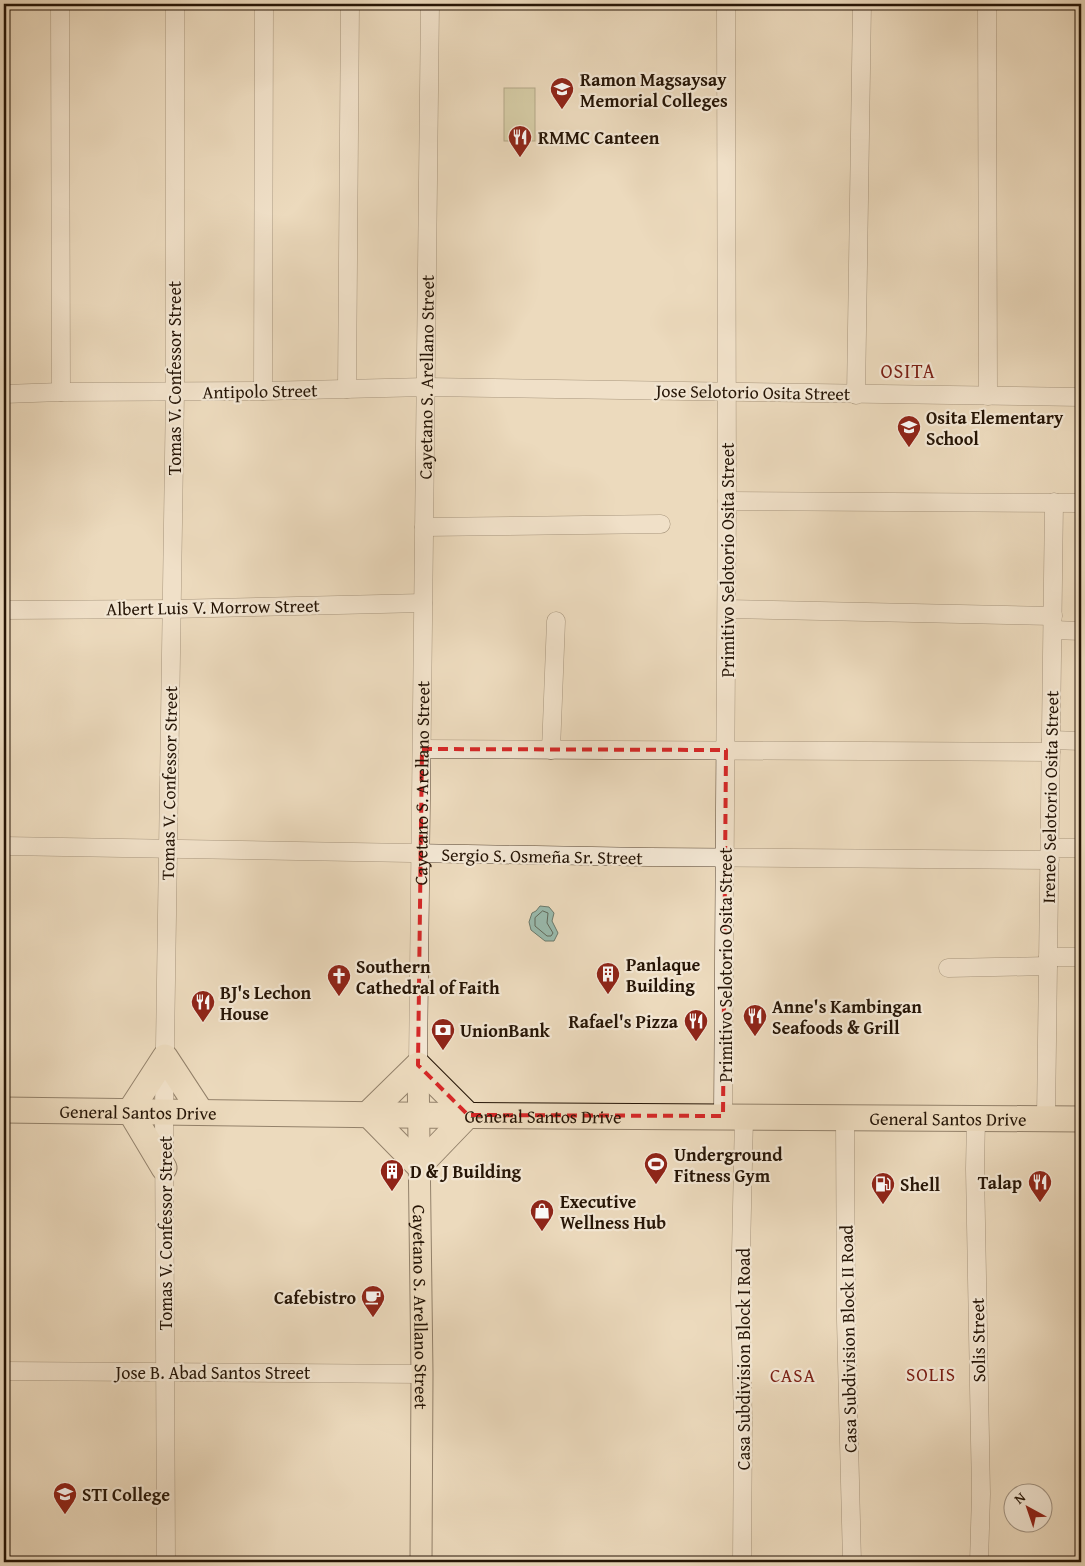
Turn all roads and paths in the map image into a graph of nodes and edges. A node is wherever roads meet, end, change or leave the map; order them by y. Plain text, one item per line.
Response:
1 (60, 4) edge
2 (175, 4) edge
3 (264, 4) edge
4 (350, 4) edge
5 (430, 4) edge
6 (726, 4) edge
7 (862, 4) edge
8 (987, 4) edge
9 (426, 387) junction
10 (347, 389) junction
11 (263, 391) junction
12 (61, 392) junction
13 (175, 392) junction
14 (726, 393) junction
15 (4, 394) edge
16 (856, 394) junction
17 (988, 396) junction
18 (1081, 397) edge
19 (727, 501) junction
20 (1054, 502) junction
21 (1081, 503) edge
22 (661, 524) dead end
23 (424, 526) junction
24 (423, 603) junction
25 (172, 609) junction
26 (727, 609) junction
27 (4, 610) edge
28 (556, 621) dead end
29 (1053, 623) junction
30 (1081, 631) edge
31 (1081, 741) edge
32 (1051, 746) junction
33 (422, 749) junction
34 (551, 750) junction
35 (726, 750) junction
36 (4, 846) edge
37 (1081, 848) edge
38 (168, 849) junction
39 (420, 854) junction
40 (1050, 854) junction
41 (725, 857) junction
42 (1081, 957) edge
43 (1048, 962) junction
44 (948, 968) dead end
45 (165, 1056) junction
46 (418, 1065) junction
47 (4, 1110) edge
48 (130, 1111) junction
49 (164, 1112) junction
50 (201, 1112) junction
51 (368, 1114) junction
52 (418, 1115) junction
53 (468, 1115) junction
54 (734, 1116) junction
55 (845, 1117) junction
56 (976, 1118) junction
57 (1046, 1118) junction
58 (1081, 1119) edge
59 (744, 1156) joint
60 (419, 1166) junction
61 (164, 1168) junction
62 (4, 1371) edge
63 (165, 1372) junction
64 (422, 1374) junction
65 (166, 1562) edge
66 (420, 1562) edge
67 (742, 1562) edge
68 (852, 1562) edge
69 (980, 1562) edge

1 - 12 street
2 - 13 street, Tomas V. Confessor Street
3 - 11 street
4 - 10 street
5 - 9 street, Cayetano S. Arellano Street
6 - 14 street, Primitivo Selotorio Osita Street
7 - 16 street
8 - 17 street
9 - 10 street, Antipolo Street
9 - 14 street, Jose Selotorio Osita Street
9 - 23 street, Cayetano S. Arellano Street
10 - 11 street, Antipolo Street
11 - 13 street, Antipolo Street
12 - 13 street, Antipolo Street
12 - 15 street, Antipolo Street
13 - 25 street, Tomas V. Confessor Street
14 - 16 street, Jose Selotorio Osita Street
14 - 19 street, Primitivo Selotorio Osita Street
16 - 17 street, Jose Selotorio Osita Street
17 - 18 street, Jose Selotorio Osita Street
19 - 20 street
19 - 26 street, Primitivo Selotorio Osita Street
20 - 21 street
20 - 29 street, Ireneo Selotorio Osita Street
22 - 23 street
23 - 24 street, Cayetano S. Arellano Street
24 - 25 street, Albert Luis V. Morrow Street
24 - 33 street, Cayetano S. Arellano Street
25 - 27 street, Albert Luis V. Morrow Street
25 - 38 street, Tomas V. Confessor Street
26 - 29 street
26 - 35 street, Primitivo Selotorio Osita Street
28 - 34 street
29 - 30 street
29 - 32 street, Ireneo Selotorio Osita Street
31 - 32 street
32 - 35 street
32 - 40 street, Ireneo Selotorio Osita Street
33 - 34 street
33 - 39 street, Cayetano S. Arellano Street
34 - 35 street
35 - 41 street, Primitivo Selotorio Osita Street
36 - 38 street, Sergio S. Osmeña Sr. Street
37 - 40 street, Sergio S. Osmeña Sr. Street
38 - 39 street, Sergio S. Osmeña Sr. Street
38 - 45 street, Tomas V. Confessor Street
39 - 41 street, Sergio S. Osmeña Sr. Street
39 - 46 street, Cayetano S. Arellano Street
40 - 41 street, Sergio S. Osmeña Sr. Street
40 - 43 street, Ireneo Selotorio Osita Street
41 - 54 street, Primitivo Selotorio Osita Street
42 - 43 street
43 - 44 street
43 - 57 street, Ireneo Selotorio Osita Street
45 - 48 highway
45 - 49 street, Tomas V. Confessor Street
45 - 50 highway
46 - 51 highway
46 - 52 main road, Cayetano S. Arellano Street
46 - 53 highway
47 - 48 highway, General Santos Drive
48 - 49 highway, General Santos Drive
48 - 61 highway
49 - 50 highway, General Santos Drive
49 - 61 street, Tomas V. Confessor Street
50 - 51 highway, General Santos Drive
51 - 52 highway, General Santos Drive
51 - 60 highway
52 - 53 highway, General Santos Drive
52 - 60 main road, Cayetano S. Arellano Street
53 - 54 highway, General Santos Drive
53 - 60 highway
54 - 55 highway, General Santos Drive
54 - 59 street, Primitivo Selotorio Osita Street
55 - 56 highway, General Santos Drive
55 - 68 street, Casa Subdivision Block II Road
56 - 57 highway, General Santos Drive
56 - 69 street, Solis Street
57 - 58 highway, General Santos Drive
59 - 67 street, Casa Subdivision Block I Road
60 - 64 main road, Cayetano S. Arellano Street
61 - 63 street, Tomas V. Confessor Street
62 - 63 street, Jose B. Abad Santos Street
63 - 64 street, Jose B. Abad Santos Street
63 - 65 street, Tomas V. Confessor Street
64 - 66 main road, Cayetano S. Arellano Street

